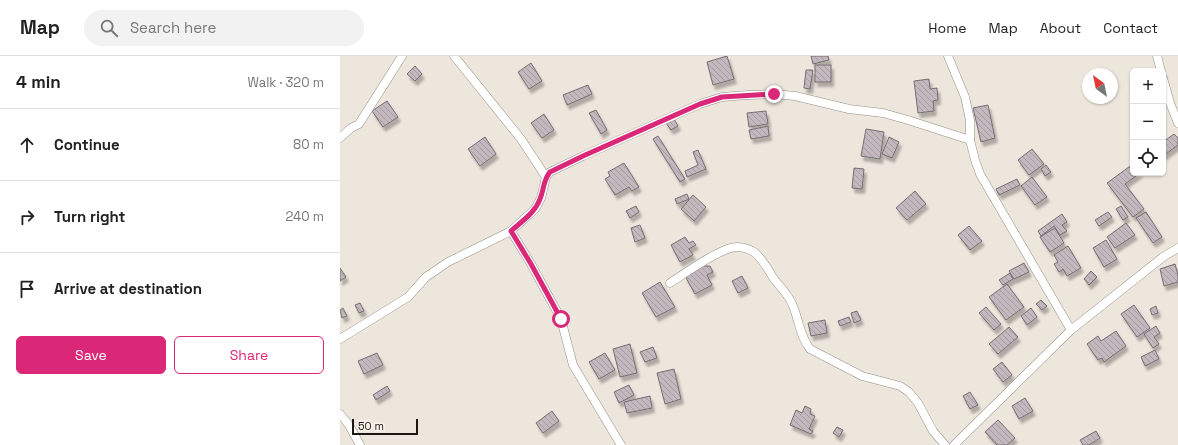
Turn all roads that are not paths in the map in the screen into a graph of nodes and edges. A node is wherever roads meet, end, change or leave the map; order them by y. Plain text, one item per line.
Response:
1 (402, 56) edge
2 (454, 56) edge
3 (948, 56) edge
4 (1157, 56) edge
5 (1160, 68) edge
6 (1166, 89) edge
7 (1178, 123) edge
8 (340, 138) edge
9 (970, 140) junction
10 (546, 177) junction
11 (511, 231) junction
12 (1178, 248) edge
13 (670, 283) dead end
14 (1071, 330) junction
15 (340, 339) edge
16 (340, 414) edge
17 (360, 445) edge
18 (620, 445) edge
19 (945, 445) edge
20 (954, 445) edge

1 - 8 street
2 - 10 street
3 - 9 street
4 - 5 street
6 - 7 street
9 - 10 street
9 - 14 street
10 - 11 street
11 - 15 street
11 - 18 street
12 - 14 street
13 - 19 street
14 - 20 street
16 - 17 street

